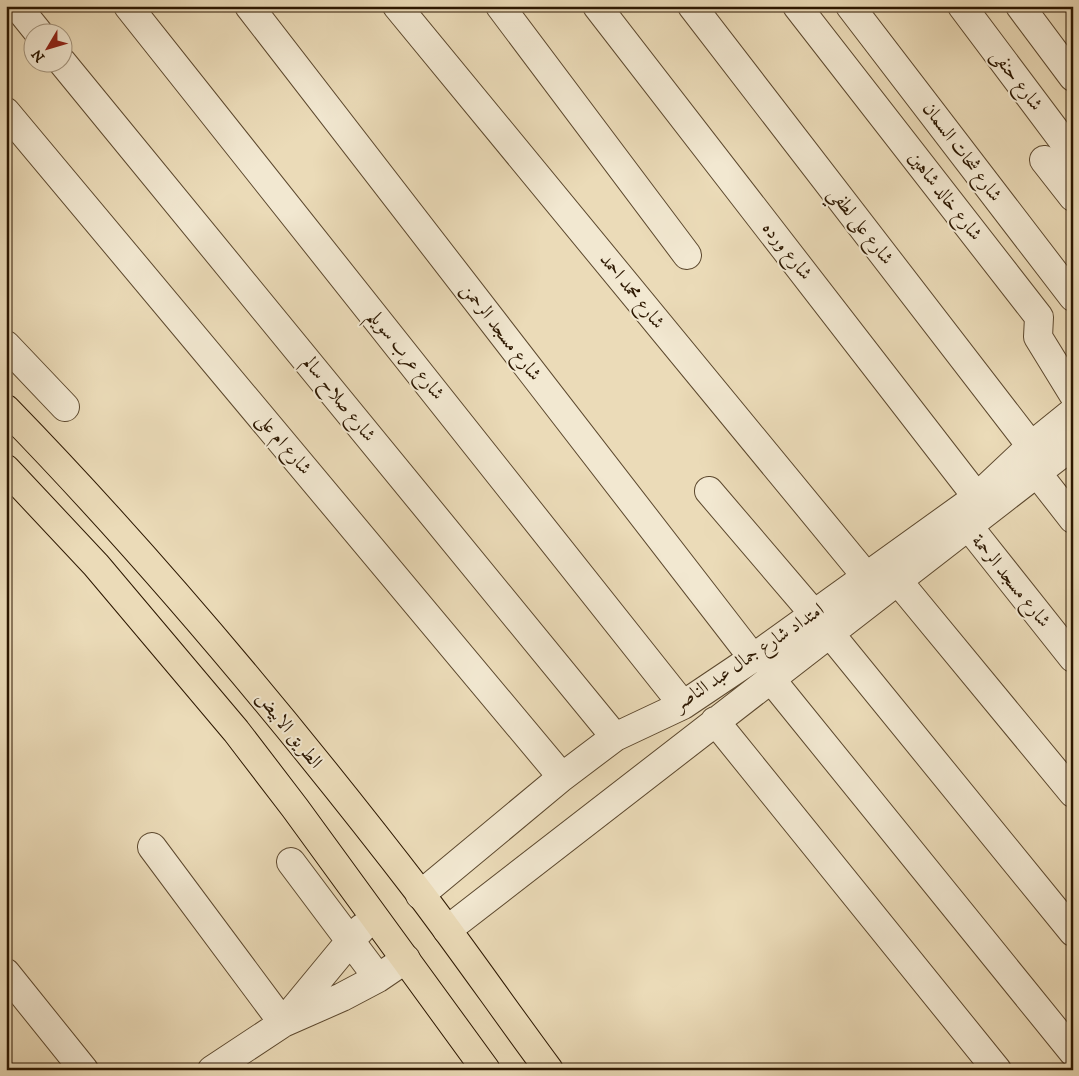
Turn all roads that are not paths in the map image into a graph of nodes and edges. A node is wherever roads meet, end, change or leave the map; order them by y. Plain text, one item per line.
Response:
1 (17, 6) edge
2 (128, 6) edge
3 (249, 6) edge
4 (397, 6) edge
5 (500, 6) edge
6 (597, 6) edge
7 (692, 6) edge
8 (797, 6) edge
9 (850, 6) edge
10 (962, 6) edge
11 (1020, 6) edge
12 (30, 22) edge
13 (70, 72) edge
14 (1073, 77) edge
15 (6, 112) edge
16 (1073, 154) edge
17 (1044, 160) dead end
18 (1073, 198) edge
19 (687, 255) dead end
20 (1073, 297) edge
21 (6, 345) edge
22 (1073, 394) edge
23 (65, 407) dead end
24 (6, 410) edge
25 (1073, 412) edge
26 (1031, 446) junction
27 (1071, 448) edge
28 (6, 469) edge
29 (1037, 473) junction
30 (709, 491) dead end
31 (977, 497) junction
32 (1073, 519) edge
33 (969, 527) junction
34 (866, 576) junction
35 (898, 581) junction
36 (821, 623) junction
37 (1073, 658) edge
38 (762, 668) junction
39 (684, 705) junction
40 (715, 721) junction
41 (615, 737) junction
42 (562, 777) junction
43 (1073, 793) edge
44 (152, 848) dead end
45 (291, 862) dead end
46 (420, 895) junction
47 (374, 916) junction
48 (447, 930) junction
49 (1073, 932) edge
50 (350, 940) junction
51 (406, 959) junction
52 (6, 973) edge
53 (378, 978) junction
54 (283, 1023) junction
55 (1073, 1052) edge
56 (84, 1070) edge
57 (212, 1070) edge
58 (486, 1070) edge
59 (548, 1070) edge
60 (997, 1070) edge

1 - 12 street
2 - 39 street, شارع عرب سويلم
3 - 38 street, شارع مسجد الرحمن
4 - 34 street, شارع محمد احمد
5 - 19 street
6 - 31 street, شارع ورده
7 - 26 street, شارع على لطفي
8 - 22 street, شارع خالد شاهين
9 - 20 street, شارع شحات السمان
10 - 16 street, شارع حنفى
11 - 14 street
13 - 41 street, شارع صلاح سالم
15 - 42 street, شارع ام على
17 - 18 street
21 - 23 street
24 - 46 main road, الطريق الابيض
25 - 26 street, امتداد شارع جمال عبد الناصر
26 - 31 street, امتداد شارع جمال عبد الناصر
27 - 29 street, امتداد شارع جمال عبد الناصر
28 - 47 main road
29 - 32 street
29 - 33 street, امتداد شارع جمال عبد الناصر
30 - 36 street
31 - 34 street, امتداد شارع جمال عبد الناصر
33 - 35 street, امتداد شارع جمال عبد الناصر
33 - 37 street, شارع مسجد الرحمة
34 - 36 street, امتداد شارع جمال عبد الناصر
35 - 36 street, امتداد شارع جمال عبد الناصر
35 - 43 street
36 - 38 street, امتداد شارع جمال عبد الناصر
36 - 49 street
38 - 39 street, امتداد شارع جمال عبد الناصر
38 - 40 street, امتداد شارع جمال عبد الناصر
38 - 55 street, شارع مسجد الرحمن
39 - 41 street, امتداد شارع جمال عبد الناصر
40 - 48 street, امتداد شارع جمال عبد الناصر
40 - 60 street
41 - 42 street, امتداد شارع جمال عبد الناصر
42 - 46 street, امتداد شارع جمال عبد الناصر
44 - 54 street
45 - 50 street
46 - 48 main road, الطريق الابيض
47 - 50 street
47 - 51 main road
48 - 59 main road, الطريق الابيض
50 - 53 street
50 - 54 street
51 - 53 street
51 - 58 main road
52 - 56 street
53 - 54 street
54 - 57 street

